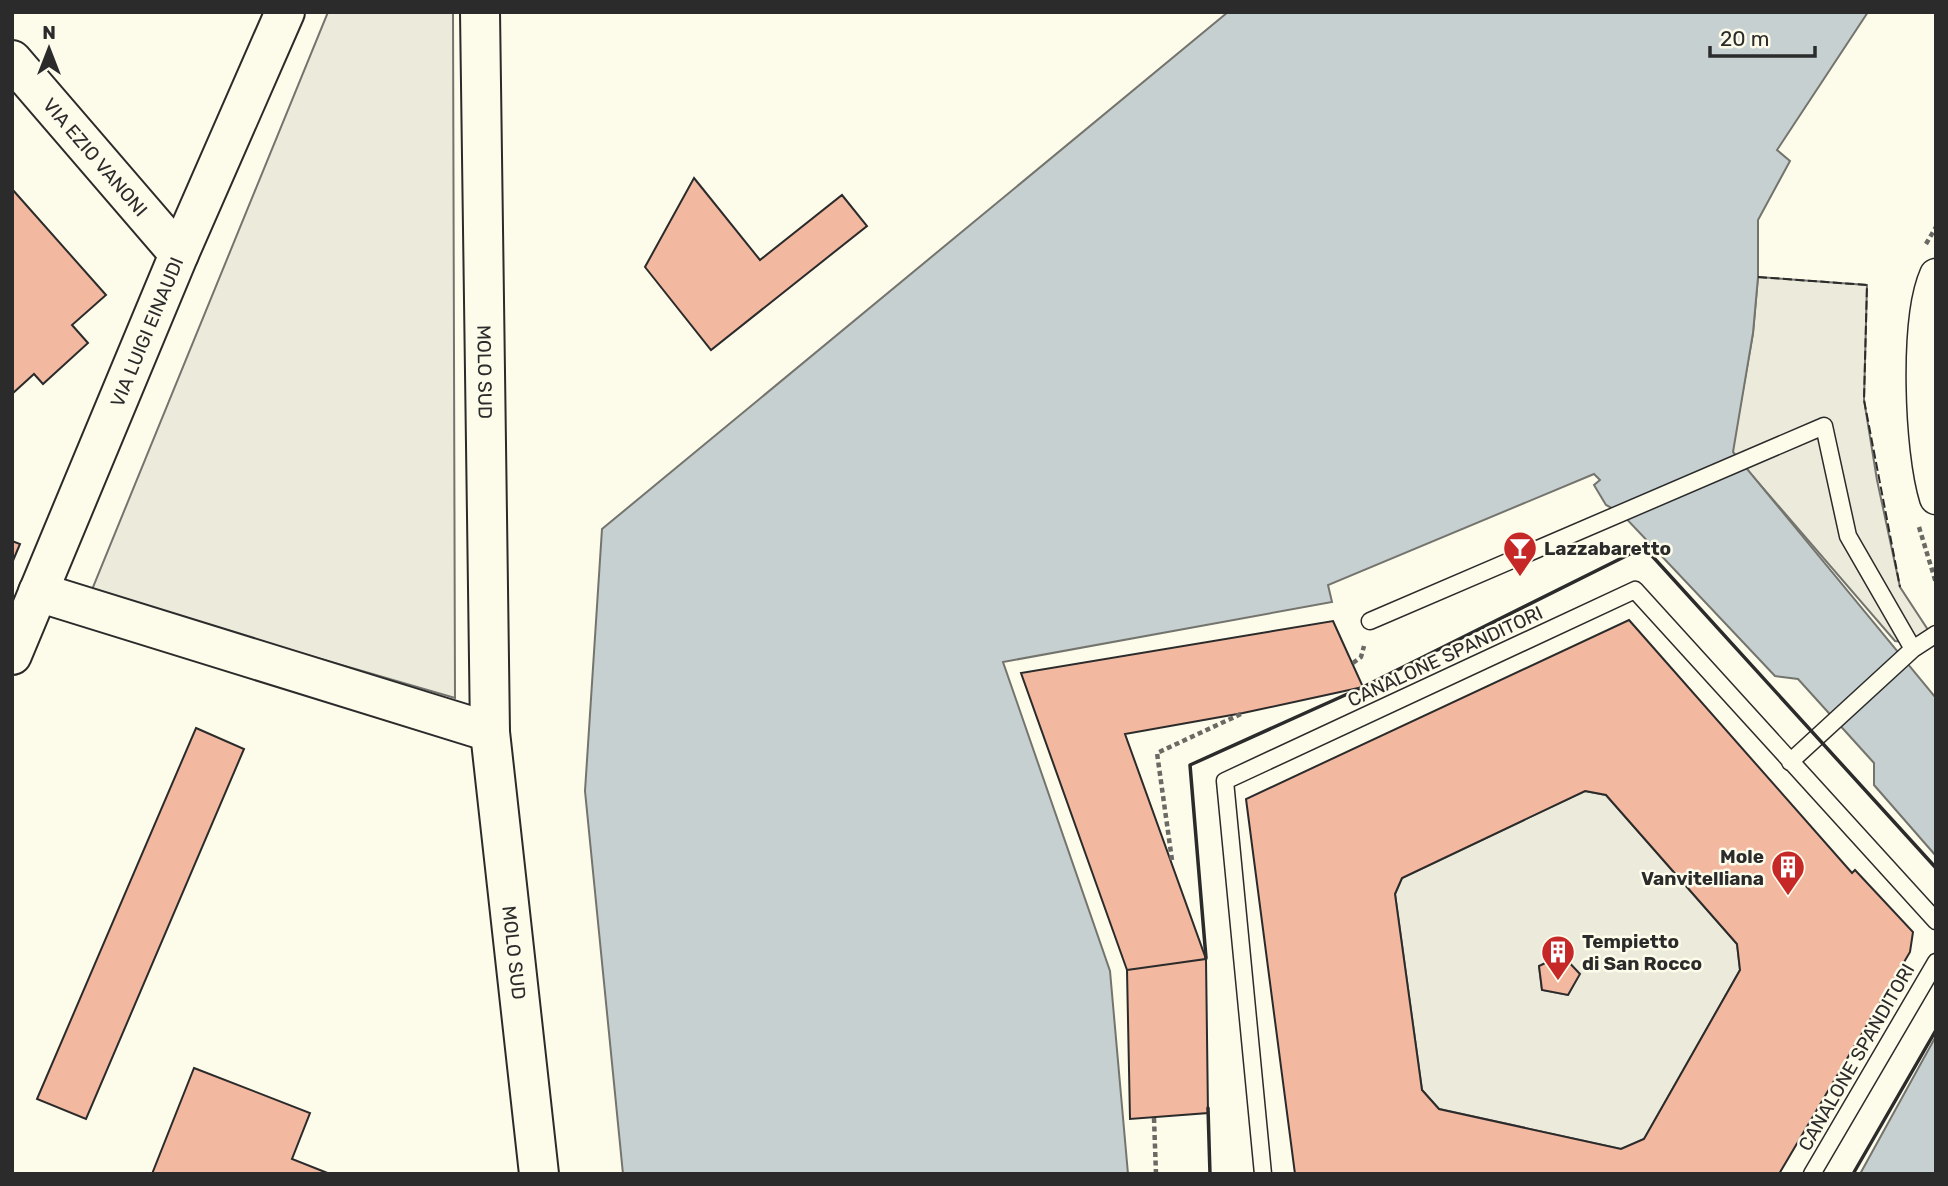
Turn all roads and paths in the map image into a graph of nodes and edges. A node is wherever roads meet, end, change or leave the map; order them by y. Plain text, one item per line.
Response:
1 (285, 12) edge
2 (480, 12) edge
3 (12, 60) edge
4 (179, 254) junction
5 (1936, 275) edge
6 (1931, 337) edge
7 (1936, 498) edge
8 (38, 592) junction
9 (1370, 621) dead end
10 (1936, 634) edge
11 (1910, 652) junction
12 (12, 655) edge
13 (1243, 713) dead end
14 (490, 732) junction
15 (1790, 762) junction
16 (1172, 860) dead end
17 (1936, 921) edge
18 (1936, 962) edge
19 (1154, 1118) dead end
20 (539, 1174) edge
21 (1156, 1174) edge
22 (1263, 1174) edge
23 (1812, 1174) edge

1 - 4 street, VIA LUIGI EINAUDI
2 - 14 street, MOLO SUD
3 - 4 street, VIA EZIO VANONI
4 - 8 street, VIA LUIGI EINAUDI
5 - 6 street
6 - 7 street
8 - 12 street, VIA LUIGI EINAUDI
8 - 14 street
9 - 11 lane
10 - 11 lane
11 - 15 lane
13 - 16 path
14 - 20 street, MOLO SUD
15 - 17 lane, CANALONE SPANDITORI
15 - 22 lane, CANALONE SPANDITORI
18 - 23 lane, CANALONE SPANDITORI
19 - 21 path

